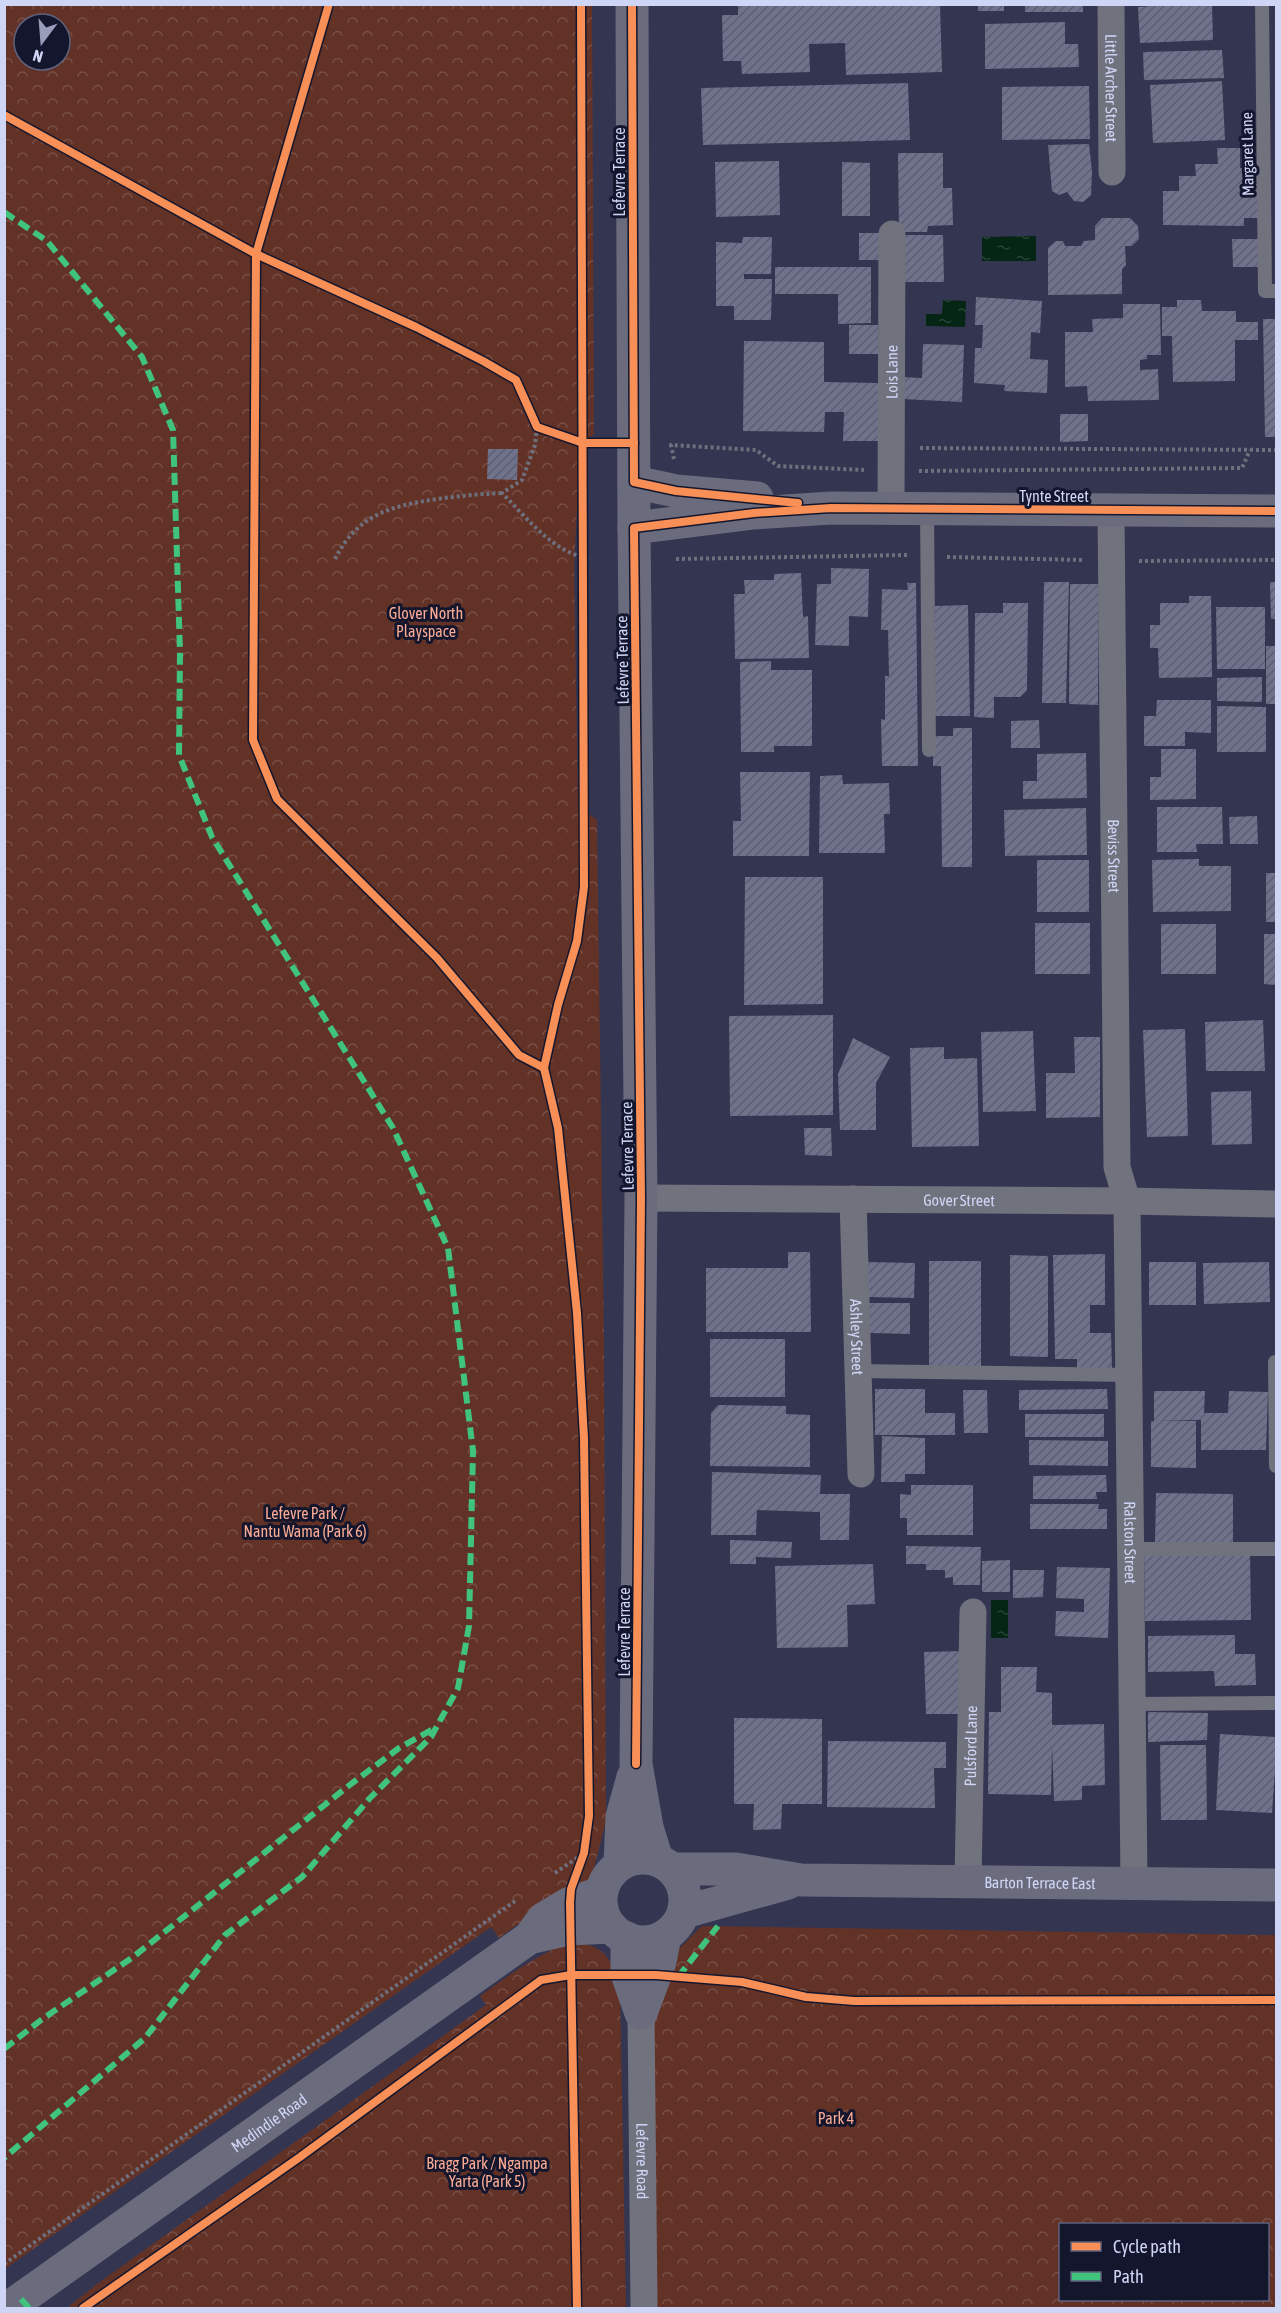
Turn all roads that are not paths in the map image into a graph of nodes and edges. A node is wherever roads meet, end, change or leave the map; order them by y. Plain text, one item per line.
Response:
1 (632, 4) edge
2 (1111, 4) edge
3 (1262, 4) edge
4 (1112, 172) dead end
5 (892, 234) dead end
6 (1276, 291) edge
7 (634, 483) junction
8 (831, 508) junction
9 (891, 508) junction
10 (927, 508) junction
11 (1111, 510) junction
12 (1276, 511) edge
13 (634, 528) junction
14 (929, 750) dead end
15 (641, 1198) junction
16 (853, 1199) junction
17 (1127, 1201) junction
18 (1276, 1204) edge
19 (1276, 1362) edge
20 (857, 1371) junction
21 (1129, 1375) junction
22 (1276, 1466) edge
23 (861, 1474) dead end
24 (1130, 1549) junction
25 (1276, 1549) edge
26 (973, 1612) dead end
27 (1132, 1704) junction
28 (1276, 1704) edge
29 (636, 1764) junction
30 (620, 1864) junction
31 (665, 1864) junction
32 (801, 1880) junction
33 (968, 1881) junction
34 (1134, 1884) junction
35 (1276, 1885) edge
36 (601, 1893) junction
37 (675, 1924) junction
38 (619, 1933) junction
39 (529, 1938) junction
40 (641, 2013) junction
41 (8, 2308) edge
42 (644, 2308) edge

1 - 7 street, Lefevre Terrace
2 - 4 street, Little Archer Street
3 - 6 lane, Margaret Lane
5 - 9 street, Lois Lane
7 - 8 street, Tynte Street
7 - 13 street, Lefevre Terrace
8 - 9 street, Tynte Street
8 - 13 street, Tynte Street
9 - 10 street, Tynte Street
10 - 11 street, Tynte Street
10 - 14 lane
11 - 12 street, Tynte Street
11 - 17 street, Beviss Street
13 - 15 street, Lefevre Terrace
15 - 16 street, Gover Street
15 - 29 street, Lefevre Terrace
16 - 17 street, Gover Street
16 - 20 street, Ashley Street
17 - 18 street, Gover Street
17 - 21 street, Ralston Street
19 - 22 lane
20 - 21 lane
20 - 23 street, Ashley Street
21 - 24 street, Ralston Street
24 - 25 lane
24 - 27 street, Ralston Street
26 - 33 street, Pulsford Lane
27 - 28 lane
27 - 34 street, Ralston Street
29 - 30 street, Lefevre Terrace
29 - 31 street, Lefevre Terrace
30 - 31 street
30 - 36 street
31 - 32 street, Barton Terrace East
31 - 37 street
32 - 33 street, Barton Terrace East
32 - 37 street, Barton Terrace East
33 - 34 street, Barton Terrace East
34 - 35 street, Barton Terrace East
36 - 38 street
36 - 39 street, Medindie Road
37 - 38 street
37 - 40 street, Lefevre Road
38 - 39 street, Medindie Road
38 - 40 street, Lefevre Road
39 - 41 street, Medindie Road
40 - 42 street, Lefevre Road

